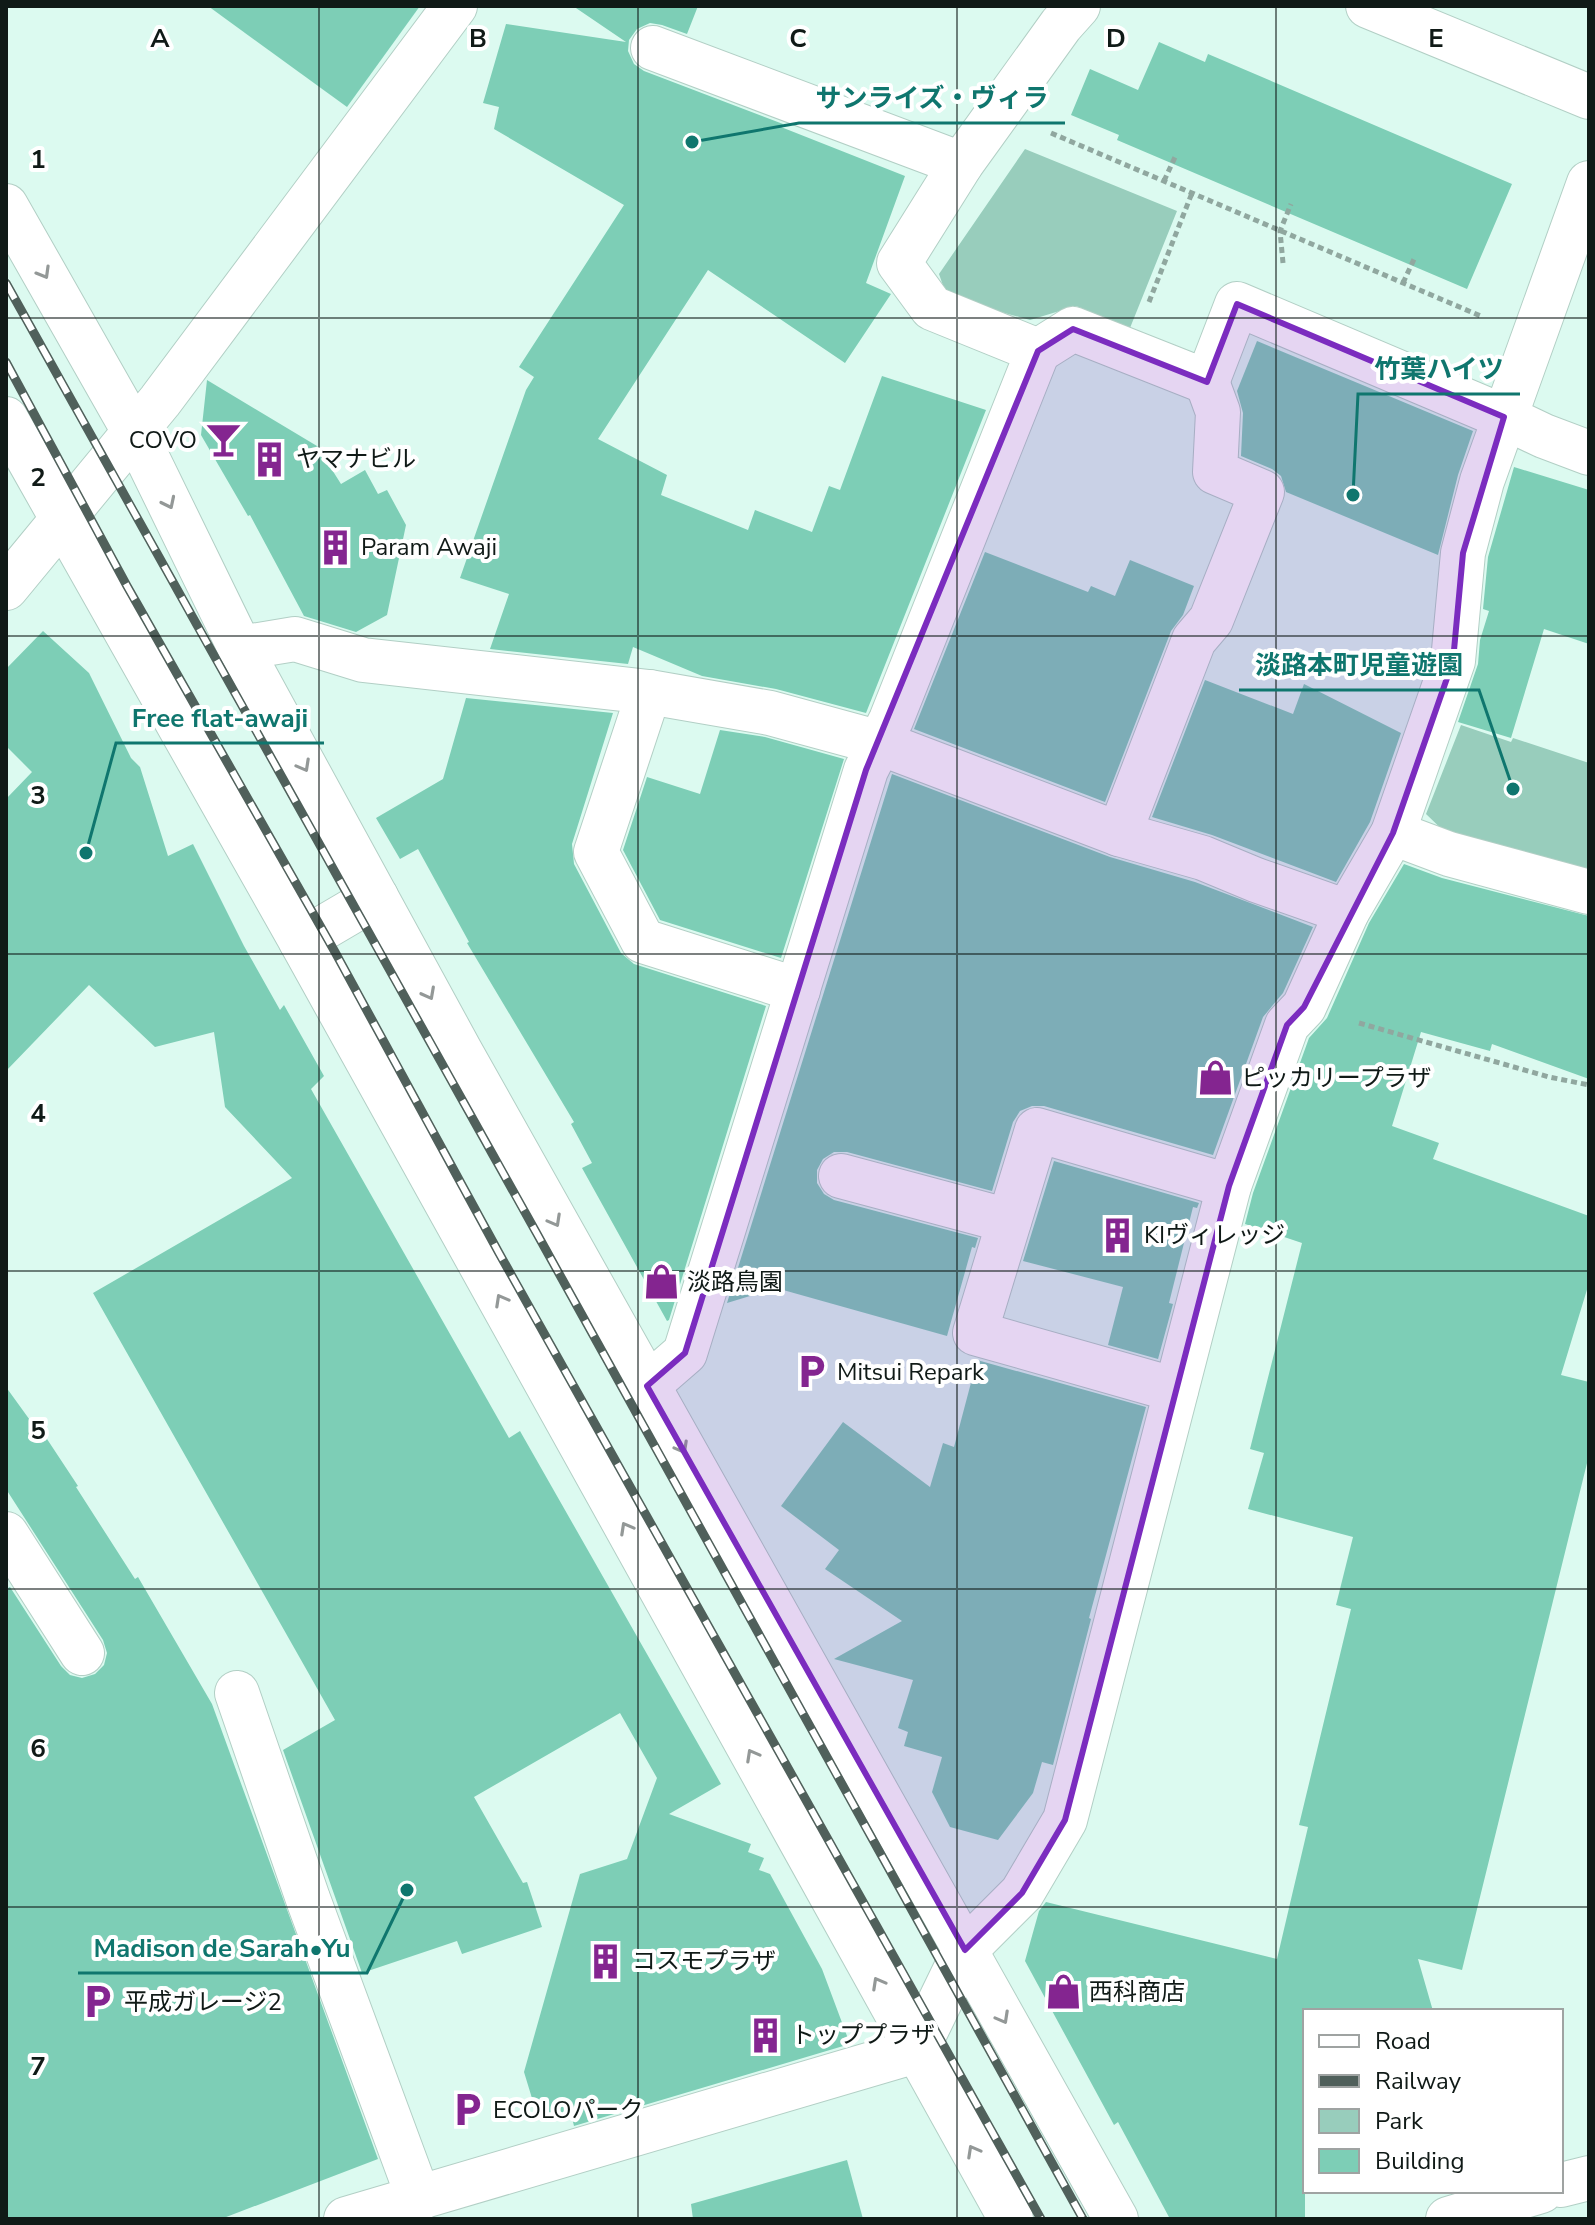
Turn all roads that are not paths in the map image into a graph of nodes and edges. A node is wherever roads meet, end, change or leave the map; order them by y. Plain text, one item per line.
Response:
1 (455, 6) edge
2 (1078, 6) edge
3 (1368, 6) edge
4 (653, 48) dead end
5 (1589, 97) edge
6 (961, 164) junction
7 (1589, 183) edge
8 (6, 206) edge
9 (1038, 351) junction
10 (1207, 382) junction
11 (1504, 417) junction
12 (6, 419) edge
13 (135, 433) junction
14 (1589, 453) edge
15 (65, 519) junction
16 (6, 588) edge
17 (240, 648) junction
18 (649, 692) junction
19 (880, 743) junction
20 (1393, 833) junction
21 (1119, 834) junction
22 (1589, 892) edge
23 (376, 897) junction
24 (1347, 912) junction
25 (301, 941) junction
26 (798, 990) junction
27 (841, 1176) dead end
28 (1229, 1186) junction
29 (1009, 1221) junction
30 (647, 1386) junction
31 (1176, 1390) junction
32 (6, 1534) edge
33 (82, 1653) dead end
34 (237, 1693) dead end
35 (965, 1950) junction
36 (916, 2051) junction
37 (1589, 2178) edge
38 (1563, 2184) edge
39 (1534, 2193) edge
40 (419, 2199) junction
41 (346, 2219) edge
42 (1011, 2219) edge
43 (1116, 2219) edge
44 (1448, 2219) edge

1 - 13 street
2 - 6 street
3 - 5 street
4 - 6 street
6 - 9 street
7 - 11 street
8 -> 13 street
9 - 10 street
9 - 19 street
10 - 11 street
10 - 21 street
11 - 14 street
11 - 20 street
12 - 15 street
13 - 15 street
13 -> 17 street
15 - 16 street
15 - 25 street
17 - 18 street
17 -> 23 street
18 - 19 street
18 - 26 street
19 - 21 street
19 - 26 street
20 - 22 street
20 - 24 street
21 - 24 street
23 - 25 street
23 -> 30 street
24 - 28 street
36 -> 25 street
26 - 30 street
27 - 29 street
28 - 29 street
28 - 31 street
29 - 31 street
30 -> 35 street
31 - 35 street
32 - 33 street
34 - 40 street
35 - 36 street
35 -> 43 street
36 - 40 street
42 -> 36 street
37 - 38 street
39 - 44 street
40 - 41 street

